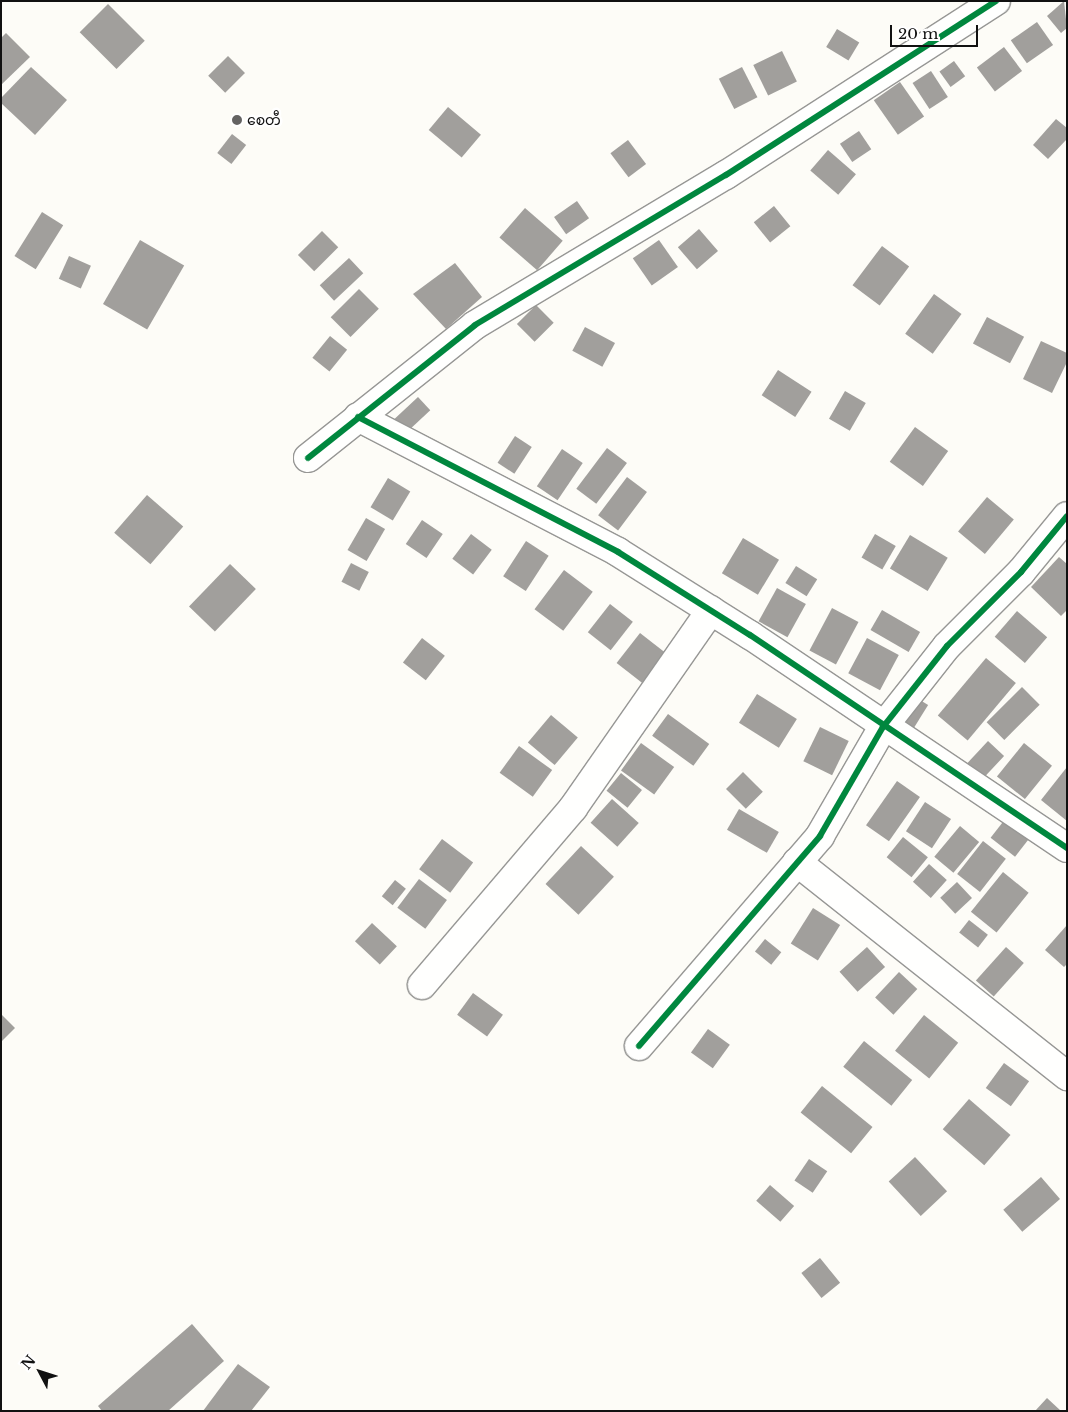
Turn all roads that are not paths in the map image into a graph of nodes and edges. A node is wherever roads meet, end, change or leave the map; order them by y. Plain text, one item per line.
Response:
1 (996, 1) edge
2 (358, 418) junction
3 (308, 458) dead end
4 (1067, 516) edge
5 (711, 610) junction
6 (883, 727) junction
7 (1067, 848) edge
8 (797, 862) junction
9 (422, 986) dead end
10 (639, 1046) dead end
11 (1067, 1076) edge

1 - 2 street
2 - 3 street
2 - 5 street
4 - 6 street
5 - 6 street
5 - 9 street
6 - 7 street
6 - 8 street
8 - 10 street
8 - 11 street

